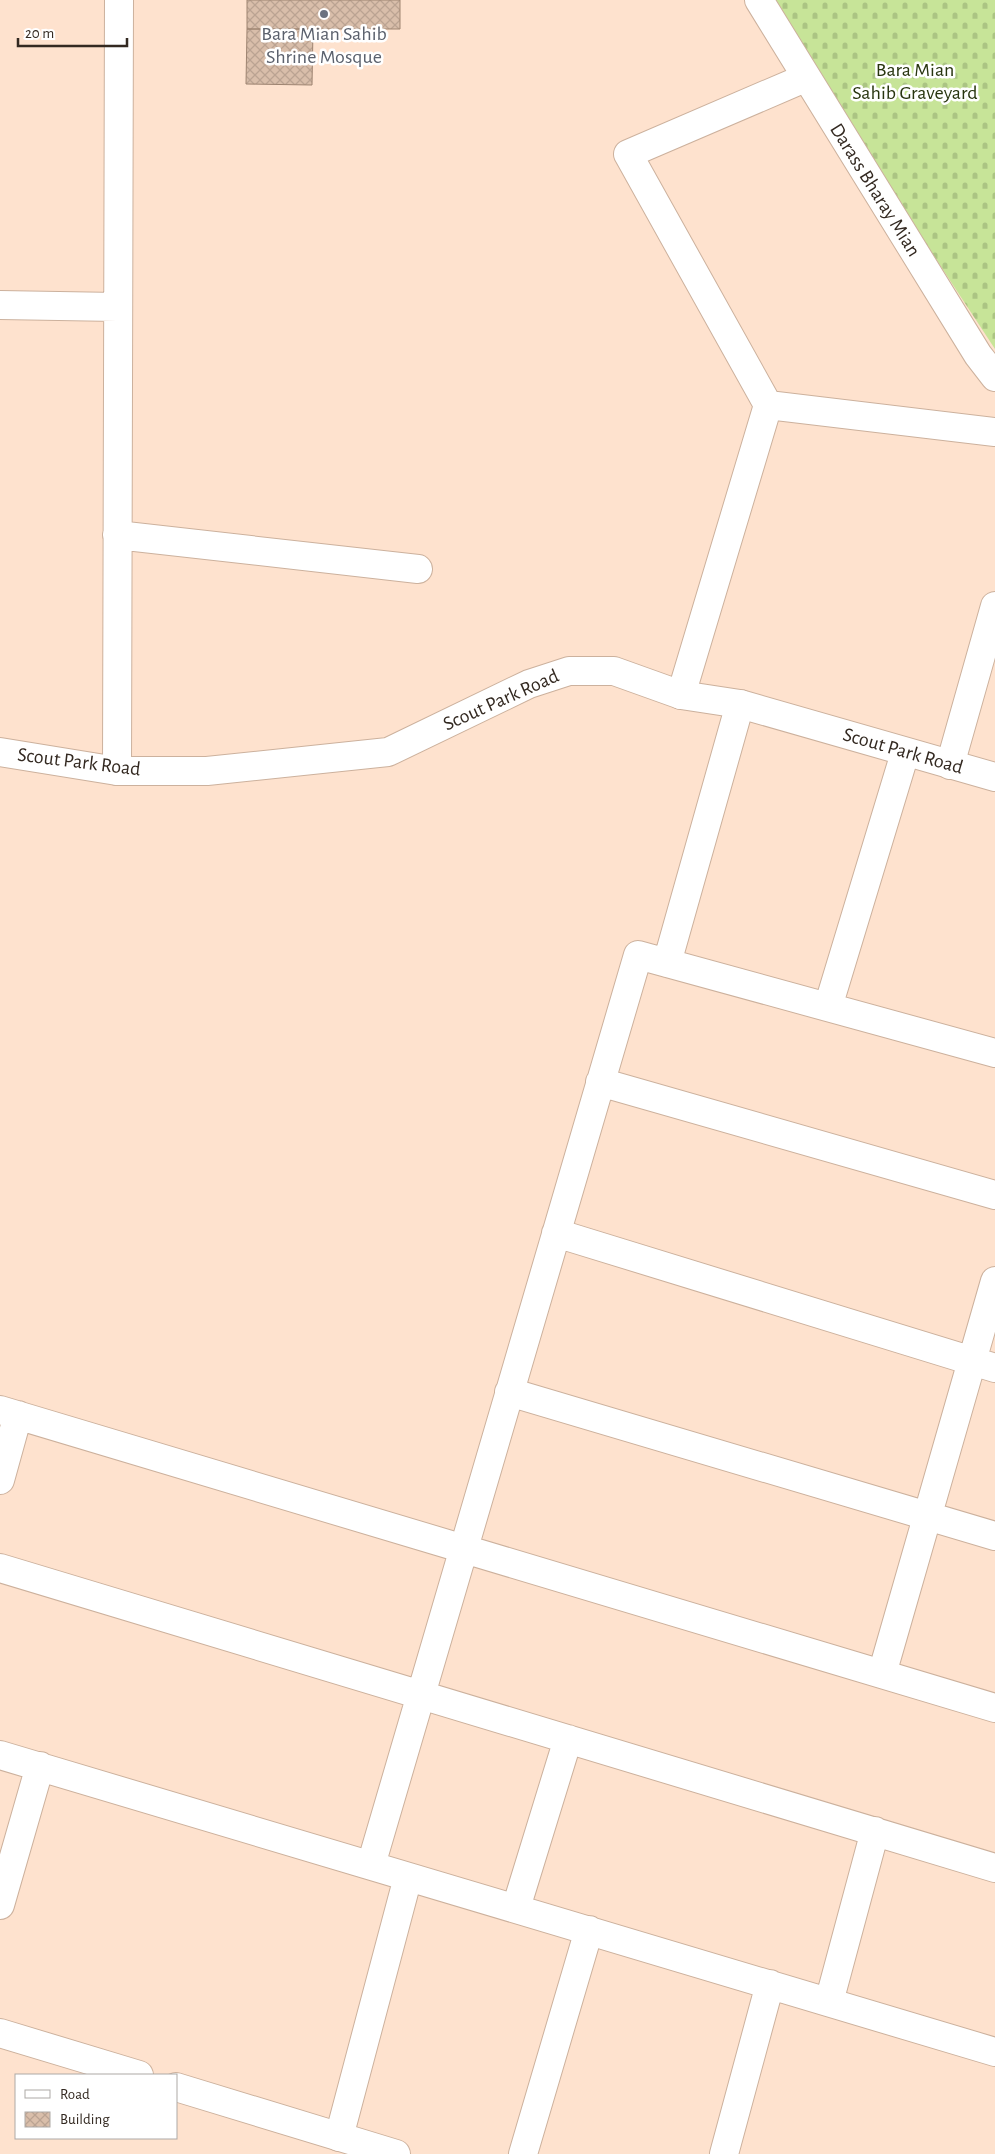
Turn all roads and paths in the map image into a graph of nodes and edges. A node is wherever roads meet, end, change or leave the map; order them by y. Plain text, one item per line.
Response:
1 (119, 0) edge
2 (759, 0) edge
3 (805, 78) junction
4 (0, 305) edge
5 (117, 307) junction
6 (995, 377) edge
7 (768, 405) junction
8 (995, 432) edge
9 (117, 534) junction
10 (418, 569) dead end
11 (995, 606) edge
12 (681, 695) junction
13 (740, 704) junction
14 (0, 752) edge
15 (906, 753) junction
16 (950, 764) junction
17 (117, 770) junction
18 (995, 777) edge
19 (667, 963) junction
20 (828, 1007) junction
21 (995, 1053) edge
22 (600, 1082) junction
23 (995, 1195) edge
24 (556, 1233) junction
25 (995, 1281) edge
26 (984, 1364) edge
27 (509, 1392) junction
28 (9, 1412) edge
29 (0, 1480) edge
30 (928, 1516) junction
31 (995, 1536) edge
32 (463, 1548) junction
33 (0, 1568) edge
34 (882, 1674) junction
35 (420, 1695) junction
36 (995, 1708) edge
37 (568, 1739) junction
38 (0, 1755) edge
39 (40, 1766) junction
40 (875, 1831) junction
41 (371, 1865) junction
42 (995, 1868) edge
43 (408, 1876) junction
44 (0, 1905) edge
45 (516, 1908) junction
46 (589, 1930) junction
47 (770, 1984) junction
48 (829, 2002) junction
49 (0, 2033) edge
50 (995, 2052) edge
51 (136, 2074) edge
52 (178, 2088) edge
53 (339, 2137) junction
54 (396, 2154) edge
55 (523, 2154) edge
56 (724, 2154) edge

1 - 5 street
2 - 3 street, Darass Bharay Mian
3 - 6 street, Darass Bharay Mian
3 - 7 street
4 - 5 street
5 - 9 street
7 - 8 street
7 - 12 street
9 - 10 street
9 - 17 street
11 - 16 street
12 - 13 street, Scout Park Road
12 - 17 street, Scout Park Road
13 - 15 street, Scout Park Road
13 - 19 street
14 - 17 street, Scout Park Road
15 - 16 street, Scout Park Road
15 - 20 street
16 - 18 street, Scout Park Road
19 - 20 street
19 - 22 street
20 - 21 street
22 - 23 street
22 - 24 street
24 - 26 street
24 - 27 street
25 - 26 street
26 - 30 street
27 - 30 street
27 - 32 street
28 - 29 street
28 - 32 street
30 - 31 street
30 - 34 street
32 - 34 street
32 - 35 street
33 - 35 street
34 - 36 street
35 - 37 street
35 - 41 street
37 - 40 street
37 - 45 street
38 - 39 street
39 - 41 street
39 - 44 street
40 - 42 street
40 - 48 street
41 - 43 street
43 - 45 street
43 - 53 street
45 - 46 street
46 - 47 street
46 - 55 street
47 - 48 street
47 - 56 street
48 - 50 street
49 - 51 street
52 - 53 street
53 - 54 street

